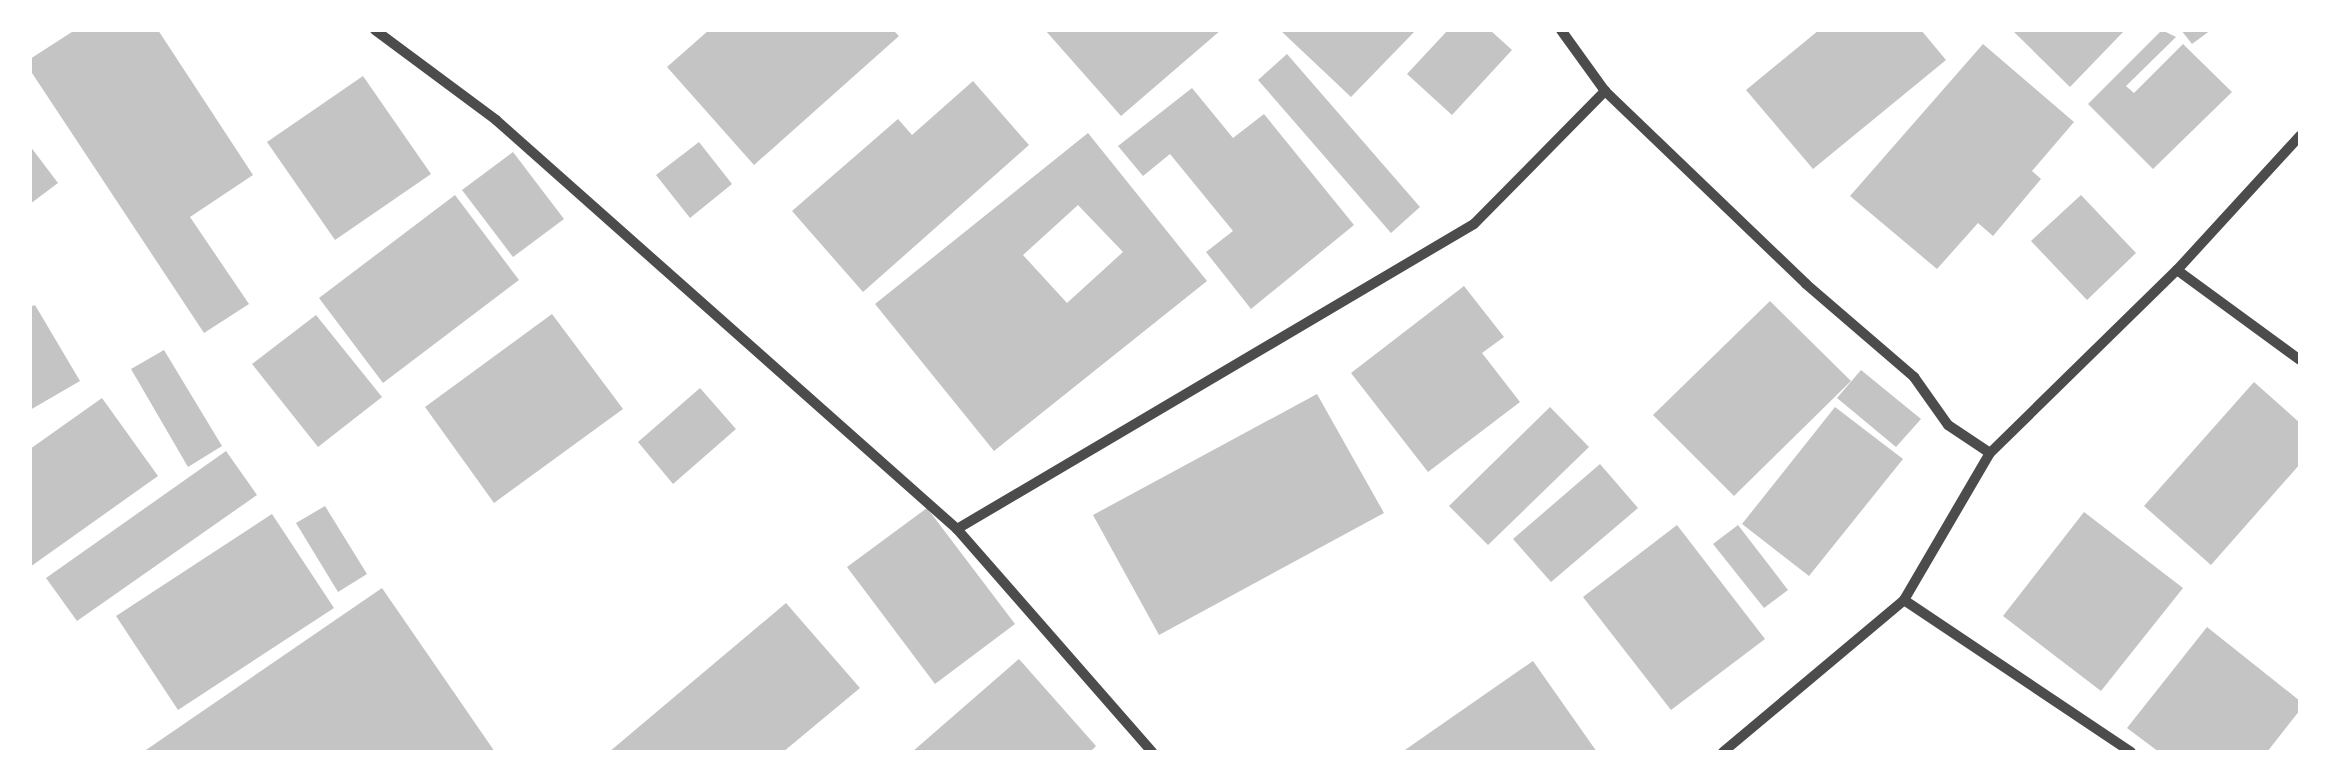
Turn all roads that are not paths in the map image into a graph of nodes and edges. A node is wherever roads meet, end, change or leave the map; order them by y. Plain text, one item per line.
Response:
1 (375, 30) edge
2 (1560, 30) edge
3 (1606, 91) junction
4 (2300, 136) edge
5 (2177, 270) junction
6 (2300, 360) edge
7 (1990, 453) junction
8 (957, 529) junction
9 (1904, 600) junction
10 (1152, 752) edge
11 (1722, 752) edge
12 (2132, 752) edge

1 - 8 street
2 - 3 street
3 - 7 street
3 - 8 street
4 - 5 street
5 - 6 street
5 - 7 street
7 - 9 street
8 - 10 street
9 - 11 street
9 - 12 street

